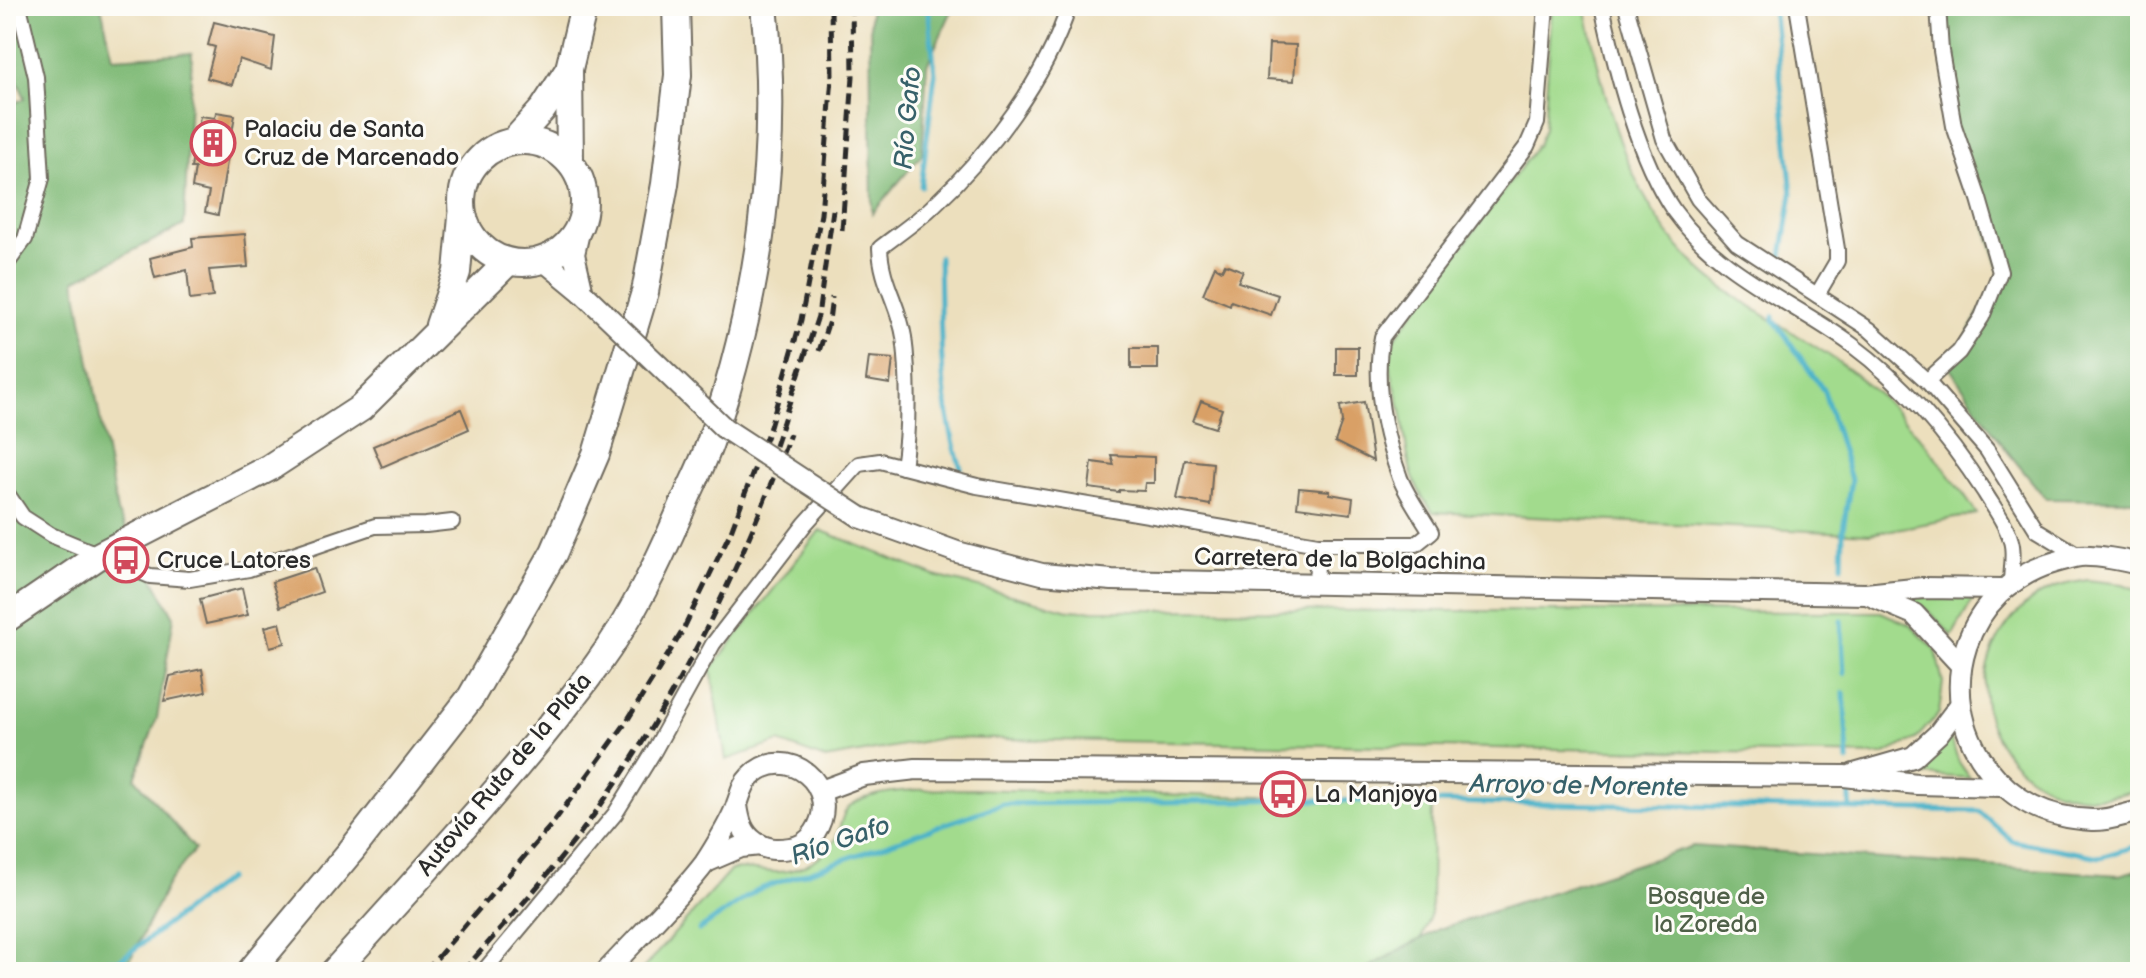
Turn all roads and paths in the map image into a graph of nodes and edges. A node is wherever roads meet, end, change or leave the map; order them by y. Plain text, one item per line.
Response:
1 (19, 6) edge
2 (584, 6) edge
3 (676, 6) edge
4 (764, 6) edge
5 (1069, 6) edge
6 (1546, 6) edge
7 (1602, 6) edge
8 (1626, 6) edge
9 (1797, 6) edge
10 (1938, 6) edge
11 (569, 69) junction
12 (514, 141) junction
13 (570, 161) junction
14 (462, 212) junction
15 (580, 228) junction
16 (543, 260) junction
17 (508, 262) junction
18 (6, 265) edge
19 (583, 293) junction
20 (1817, 295) junction
21 (435, 335) junction
22 (1927, 381) junction
23 (903, 467) junction
24 (6, 492) edge
25 (452, 522) dead end
26 (1318, 544) junction
27 (100, 555) junction
28 (2080, 556) junction
29 (2139, 562) edge
30 (1316, 585) junction
31 (2008, 586) junction
32 (1866, 594) junction
33 (6, 619) edge
34 (1961, 665) junction
35 (1960, 705) junction
36 (1844, 776) junction
37 (2002, 786) junction
38 (821, 791) junction
39 (737, 805) junction
40 (2140, 811) edge
41 (761, 845) junction
42 (706, 862) junction
43 (250, 972) edge
44 (334, 972) edge
45 (483, 972) edge
46 (606, 972) edge

1 - 18 street
2 - 11 highway
3 - 43 highway
4 - 44 highway, Autovía Ruta de la Plata
5 - 23 street
6 - 26 street, Carretera de la Bolgachina
7 - 31 street
8 - 20 street
9 - 20 street
10 - 22 street
11 - 12 highway
11 - 13 highway
12 - 13 highway
12 - 14 highway
13 - 15 highway
14 - 17 highway
14 - 21 highway
15 - 16 highway
15 - 19 street
16 - 17 highway
16 - 19 street, Carretera de la Bolgachina
17 - 21 highway
19 - 30 street, Carretera de la Bolgachina, bridge
20 - 22 street
21 - 27 highway
22 - 28 street
23 - 26 street, Carretera de la Bolgachina
23 - 45 street, Carretera de la Bolgachina
24 - 27 street
25 - 27 street
26 - 30 street
27 - 33 highway
28 - 29 street
28 - 31 street
30 - 32 street, Carretera de la Bolgachina
31 - 32 street, Carretera de la Bolgachina
31 - 34 street
32 - 34 street, Carretera de la Bolgachina
34 - 35 street
35 - 36 street
35 - 37 street
36 - 37 street
36 - 38 street
37 - 40 street
38 - 39 street
38 - 41 street
39 - 41 street
39 - 42 street
41 - 42 street
42 - 46 street

